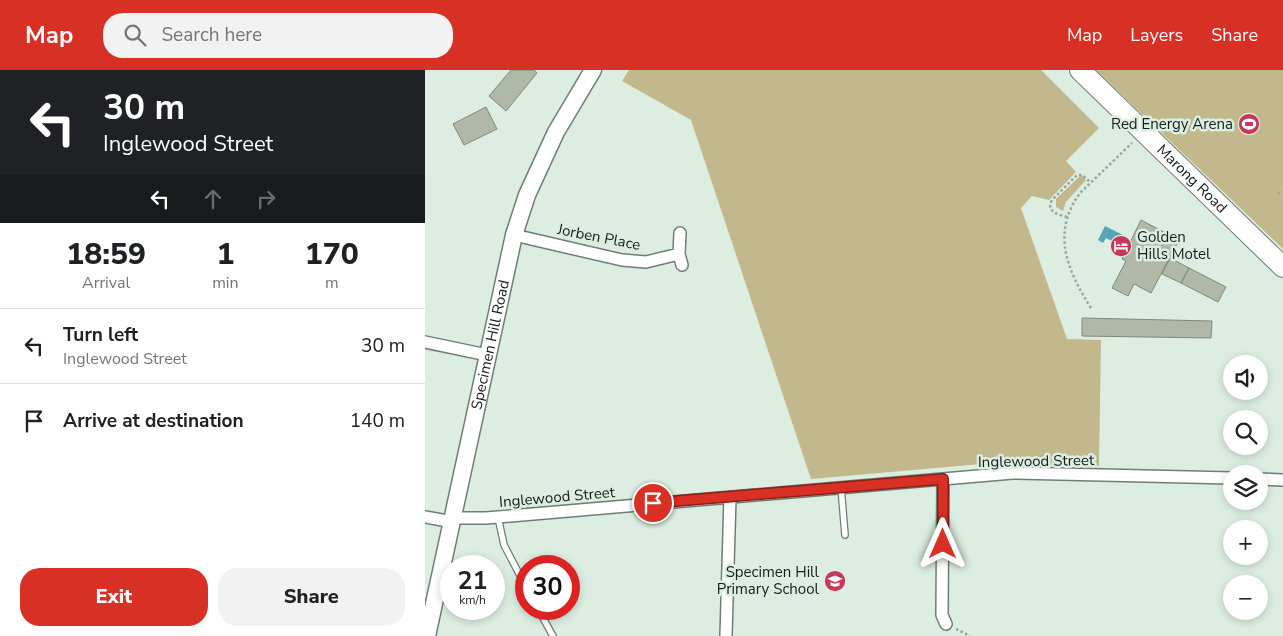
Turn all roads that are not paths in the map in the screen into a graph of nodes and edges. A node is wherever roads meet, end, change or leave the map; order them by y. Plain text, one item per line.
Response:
1 (593, 70) edge
2 (1080, 70) edge
3 (681, 233) dead end
4 (514, 235) junction
5 (1283, 267) edge
6 (425, 342) edge
7 (487, 355) junction
8 (1223, 478) edge
9 (943, 479) junction
10 (1268, 479) edge
11 (1283, 480) edge
12 (841, 488) junction
13 (730, 497) junction
14 (425, 517) edge
15 (499, 517) junction
16 (453, 520) junction
17 (845, 535) dead end
18 (515, 566) edge
19 (544, 620) edge
20 (946, 624) dead end
21 (427, 636) edge
22 (553, 636) edge
23 (726, 636) edge

1 - 4 main road, Specimen Hill Road
2 - 5 highway, Marong Road
3 - 4 street, Jorben Place
4 - 7 main road, Specimen Hill Road
6 - 7 street
7 - 16 main road, Specimen Hill Road
8 - 9 street, Inglewood Street
9 - 12 street, Inglewood Street
9 - 20 street
10 - 11 street
12 - 13 street, Inglewood Street
12 - 17 lane
13 - 15 street, Inglewood Street
13 - 23 street
14 - 16 street, Inglewood Street
15 - 16 street, Inglewood Street
15 - 18 lane
16 - 21 main road, Specimen Hill Road
19 - 22 lane

